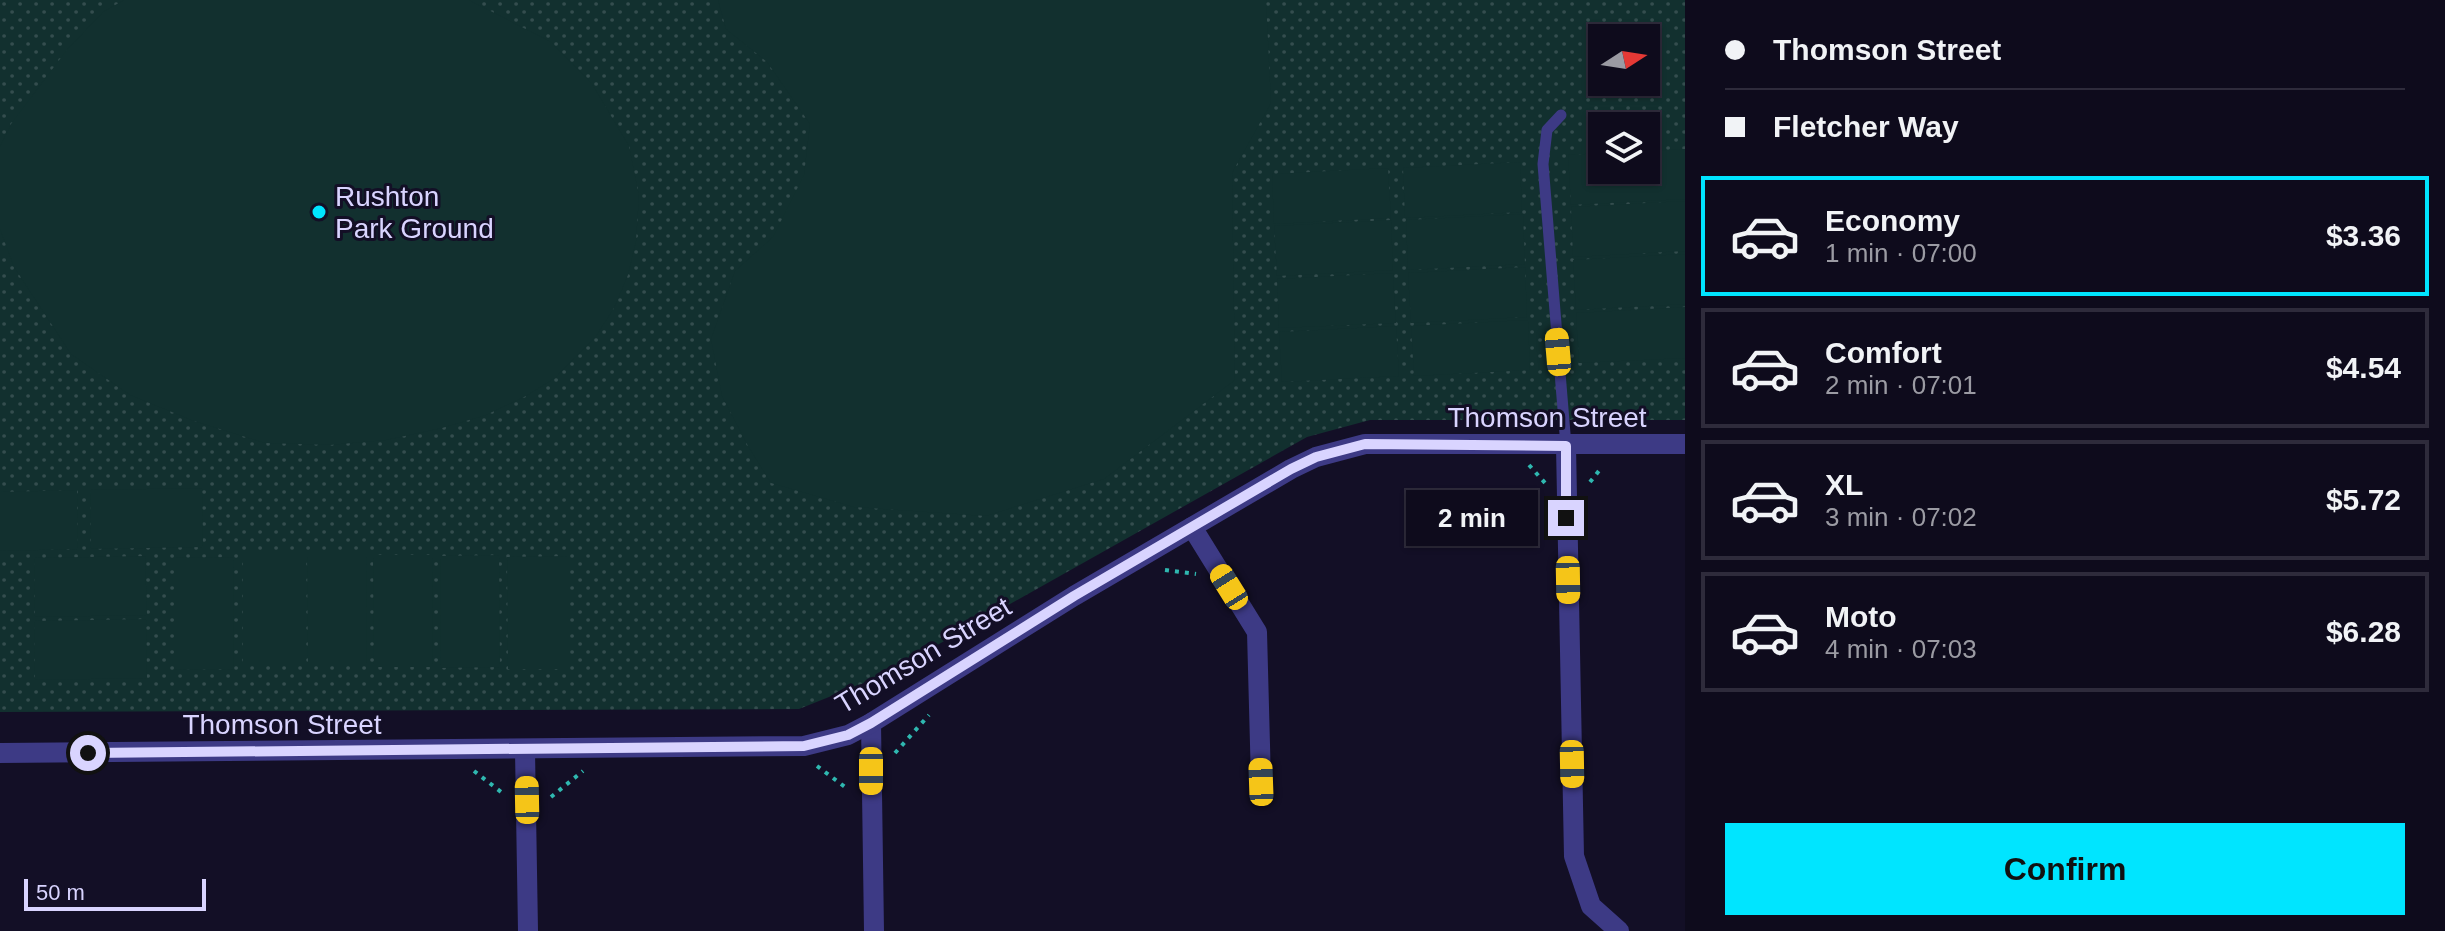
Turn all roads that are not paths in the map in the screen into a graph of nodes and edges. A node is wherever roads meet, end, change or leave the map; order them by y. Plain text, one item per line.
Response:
1 (1561, 115) dead end
2 (1685, 444) edge
3 (1566, 446) junction
4 (1192, 527) junction
5 (871, 723) junction
6 (525, 751) junction
7 (0, 753) edge
8 (1261, 782) dead end
9 (528, 931) edge
10 (874, 931) edge
11 (1619, 931) edge

1 - 3 lane
2 - 3 street, Thomson Street
3 - 4 street, Thomson Street
3 - 11 street
4 - 5 street, Thomson Street
4 - 8 street
5 - 6 street, Thomson Street
5 - 10 street
6 - 7 street, Thomson Street
6 - 9 street

